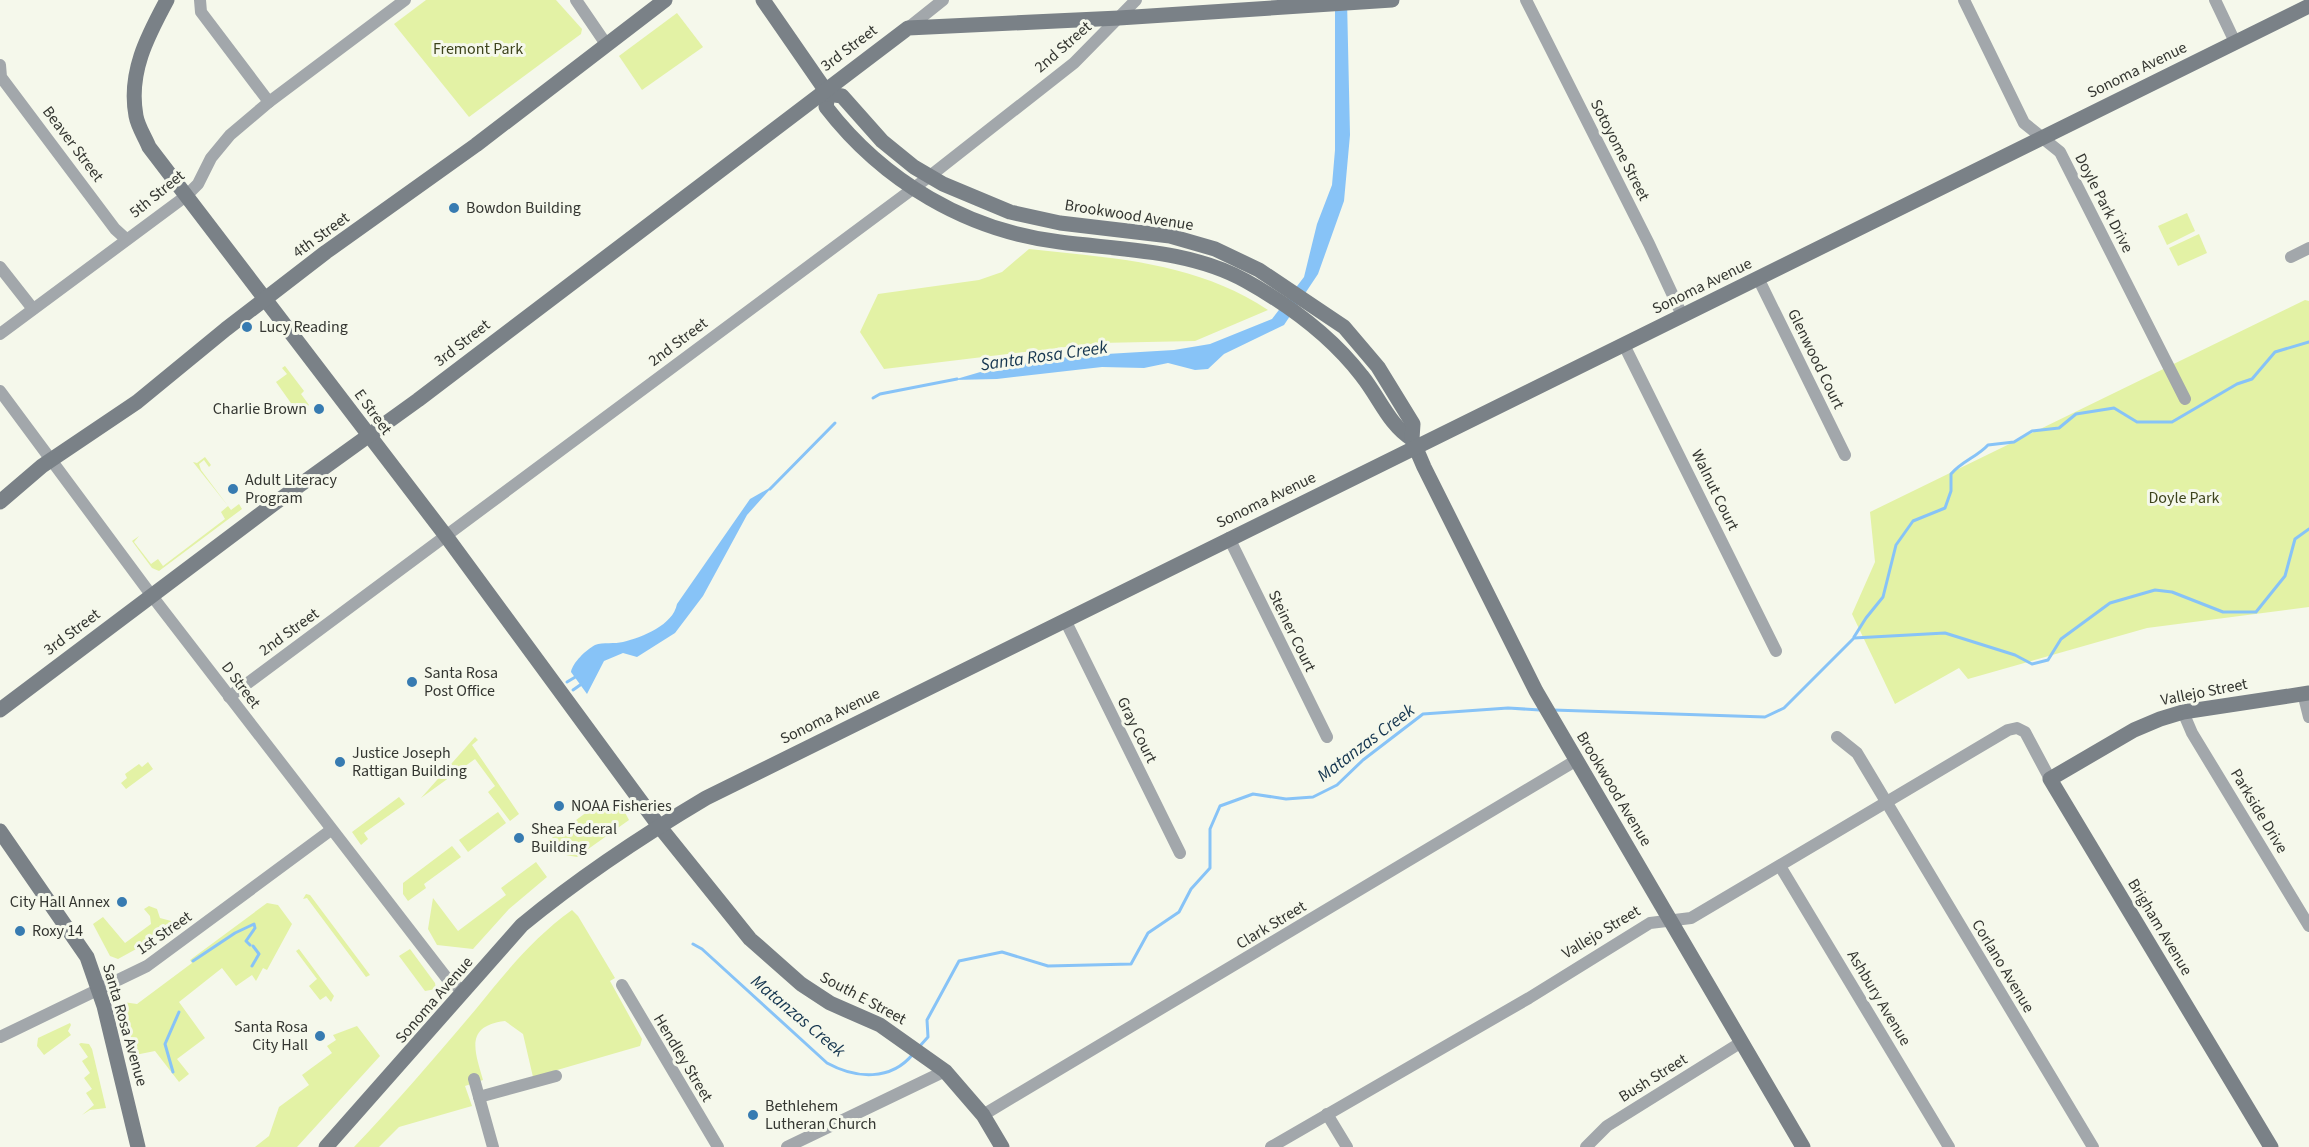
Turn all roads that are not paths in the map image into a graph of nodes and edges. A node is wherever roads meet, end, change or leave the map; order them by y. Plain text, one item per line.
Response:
1 (200, 0) edge
2 (405, 0) edge
3 (576, 0) edge
4 (665, 0) edge
5 (763, 0) edge
6 (943, 0) edge
7 (1136, 0) edge
8 (1388, 0) edge
9 (1526, 0) edge
10 (1964, 0) edge
11 (2215, 0) edge
12 (162, 2) edge
13 (2309, 6) edge
14 (1119, 18) junction
15 (908, 28) junction
16 (2235, 42) junction
17 (606, 44) junction
18 (0, 65) edge
19 (826, 91) junction
20 (269, 102) junction
21 (2041, 137) junction
22 (930, 176) junction
23 (911, 189) junction
24 (186, 196) junction
25 (126, 239) junction
26 (2309, 248) edge
27 (2291, 258) dead end
28 (0, 267) edge
29 (1758, 278) junction
30 (266, 299) junction
31 (33, 309) junction
32 (1682, 315) junction
33 (0, 334) edge
34 (1624, 345) junction
35 (0, 391) edge
36 (2185, 399) dead end
37 (368, 436) junction
38 (1414, 443) junction
39 (1845, 455) dead end
40 (52, 459) junction
41 (0, 502) edge
42 (446, 536) junction
43 (1229, 538) junction
44 (152, 596) junction
45 (1065, 620) junction
46 (1776, 651) dead end
47 (2306, 693) edge
48 (229, 697) junction
49 (0, 710) edge
50 (2183, 712) junction
51 (2309, 717) edge
52 (2017, 728) joint
53 (1327, 737) dead end
54 (1837, 737) dead end
55 (1575, 761) junction
56 (2049, 779) junction
57 (1886, 802) junction
58 (659, 826) junction
59 (331, 830) junction
60 (0, 831) edge
61 (1180, 853) dead end
62 (1780, 866) junction
63 (1671, 920) junction
64 (2309, 927) edge
65 (622, 985) dead end
66 (98, 988) junction
67 (464, 991) junction
68 (0, 1037) edge
69 (1740, 1043) junction
70 (945, 1071) junction
71 (556, 1076) dead end
72 (474, 1079) dead end
73 (479, 1097) junction
74 (1327, 1114) junction
75 (984, 1115) junction
76 (138, 1147) edge
77 (326, 1147) edge
78 (493, 1147) edge
79 (718, 1147) edge
80 (787, 1147) edge
81 (1002, 1147) edge
82 (1271, 1147) edge
83 (1347, 1147) edge
84 (1586, 1147) edge
85 (1803, 1147) edge
86 (1949, 1147) edge
87 (2093, 1147) edge
88 (2271, 1147) edge

1 - 20 street
2 - 20 street, 5th Street
3 - 17 street
4 - 17 street, 4th Street
5 - 19 street, Brookwood Avenue
6 - 15 street, 3rd Street
7 - 14 street, 2nd Street
8 - 14 street
9 - 32 street, Sotoyome Street
10 - 21 street, Doyle Park Drive
11 - 16 street
12 - 24 street, E Street
13 - 16 street, Sonoma Avenue
14 - 15 street
14 - 22 street, 2nd Street
15 - 19 street, 3rd Street
16 - 21 street, Sonoma Avenue
17 - 30 street, 4th Street
18 - 25 street, Beaver Street
19 - 22 street, Brookwood Avenue
19 - 23 street, Brookwood Avenue
19 - 37 street, 3rd Street
20 - 24 street, 5th Street
21 - 29 street, Sonoma Avenue
21 - 36 street, Doyle Park Drive
22 - 23 street, 2nd Street
22 - 38 street, Brookwood Avenue
23 - 38 street, Brookwood Avenue
23 - 42 street, 2nd Street
24 - 25 street, 5th Street
24 - 30 street, E Street
25 - 31 street, 5th Street
26 - 27 street
28 - 31 street
29 - 32 street, Sonoma Avenue
29 - 39 street, Glenwood Court
30 - 37 street, E Street
30 - 40 street, 4th Street
31 - 33 street, 5th Street
32 - 34 street, Sonoma Avenue
34 - 38 street, Sonoma Avenue
34 - 46 street, Walnut Court
35 - 40 street, D Street
37 - 42 street, E Street
37 - 44 street, 3rd Street
38 - 43 street, Sonoma Avenue
38 - 55 street, Brookwood Avenue
40 - 41 street, 4th Street
40 - 44 street, D Street
42 - 48 street, 2nd Street
42 - 58 street, E Street
43 - 45 street, Sonoma Avenue
43 - 53 street, Steiner Court
44 - 48 street, D Street
44 - 49 street, 3rd Street
45 - 58 street, Sonoma Avenue
45 - 61 street, Gray Court
47 - 50 street, Vallejo Street
47 - 51 street
48 - 59 street, D Street
50 - 56 street, Vallejo Street
50 - 64 street, Parkside Drive
52 - 56 street, Brigham Avenue
52 - 57 street, Vallejo Street
54 - 57 street, Corlano Avenue
55 - 63 street, Brookwood Avenue
55 - 75 street, Clark Street
56 - 88 street, Brigham Avenue
57 - 62 street, Vallejo Street
57 - 87 street, Corlano Avenue
58 - 67 street, Sonoma Avenue
58 - 70 street, South E Street
59 - 66 street, 1st Street
59 - 67 street, D Street
60 - 66 street, Santa Rosa Avenue
62 - 63 street, Vallejo Street
62 - 86 street, Ashbury Avenue
63 - 69 street, Brookwood Avenue
63 - 74 street, Vallejo Street
65 - 79 street, Hendley Street
66 - 68 street, 1st Street
66 - 76 street, Santa Rosa Avenue
67 - 77 street, Sonoma Avenue
69 - 84 street, Bush Street
69 - 85 street, Brookwood Avenue
70 - 75 street, South E Street
70 - 80 street
71 - 73 street
72 - 73 street
73 - 78 street
74 - 82 street, Vallejo Street
74 - 83 street
75 - 81 street, South E Street

